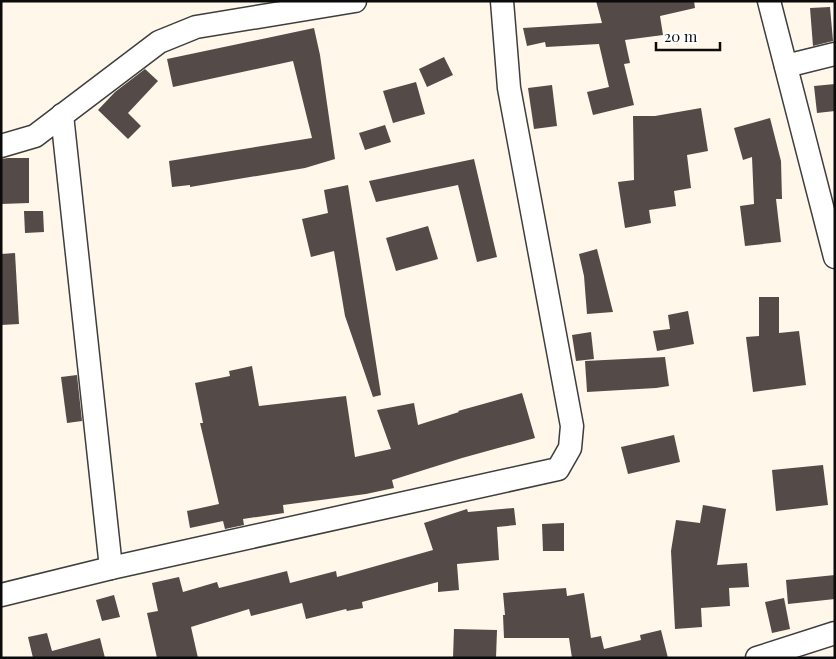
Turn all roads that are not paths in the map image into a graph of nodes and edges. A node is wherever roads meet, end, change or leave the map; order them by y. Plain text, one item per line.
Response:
1 (355, 1) edge
2 (502, 1) edge
3 (769, 1) edge
4 (835, 54) edge
5 (786, 66) junction
6 (62, 115) junction
7 (1, 146) edge
8 (835, 257) edge
9 (110, 568) junction
10 (1, 595) edge
11 (835, 633) edge
12 (757, 658) edge

1 - 6 street
2 - 9 street
3 - 5 street
4 - 5 street
5 - 8 street
6 - 7 street
6 - 9 street
9 - 10 street
11 - 12 street

